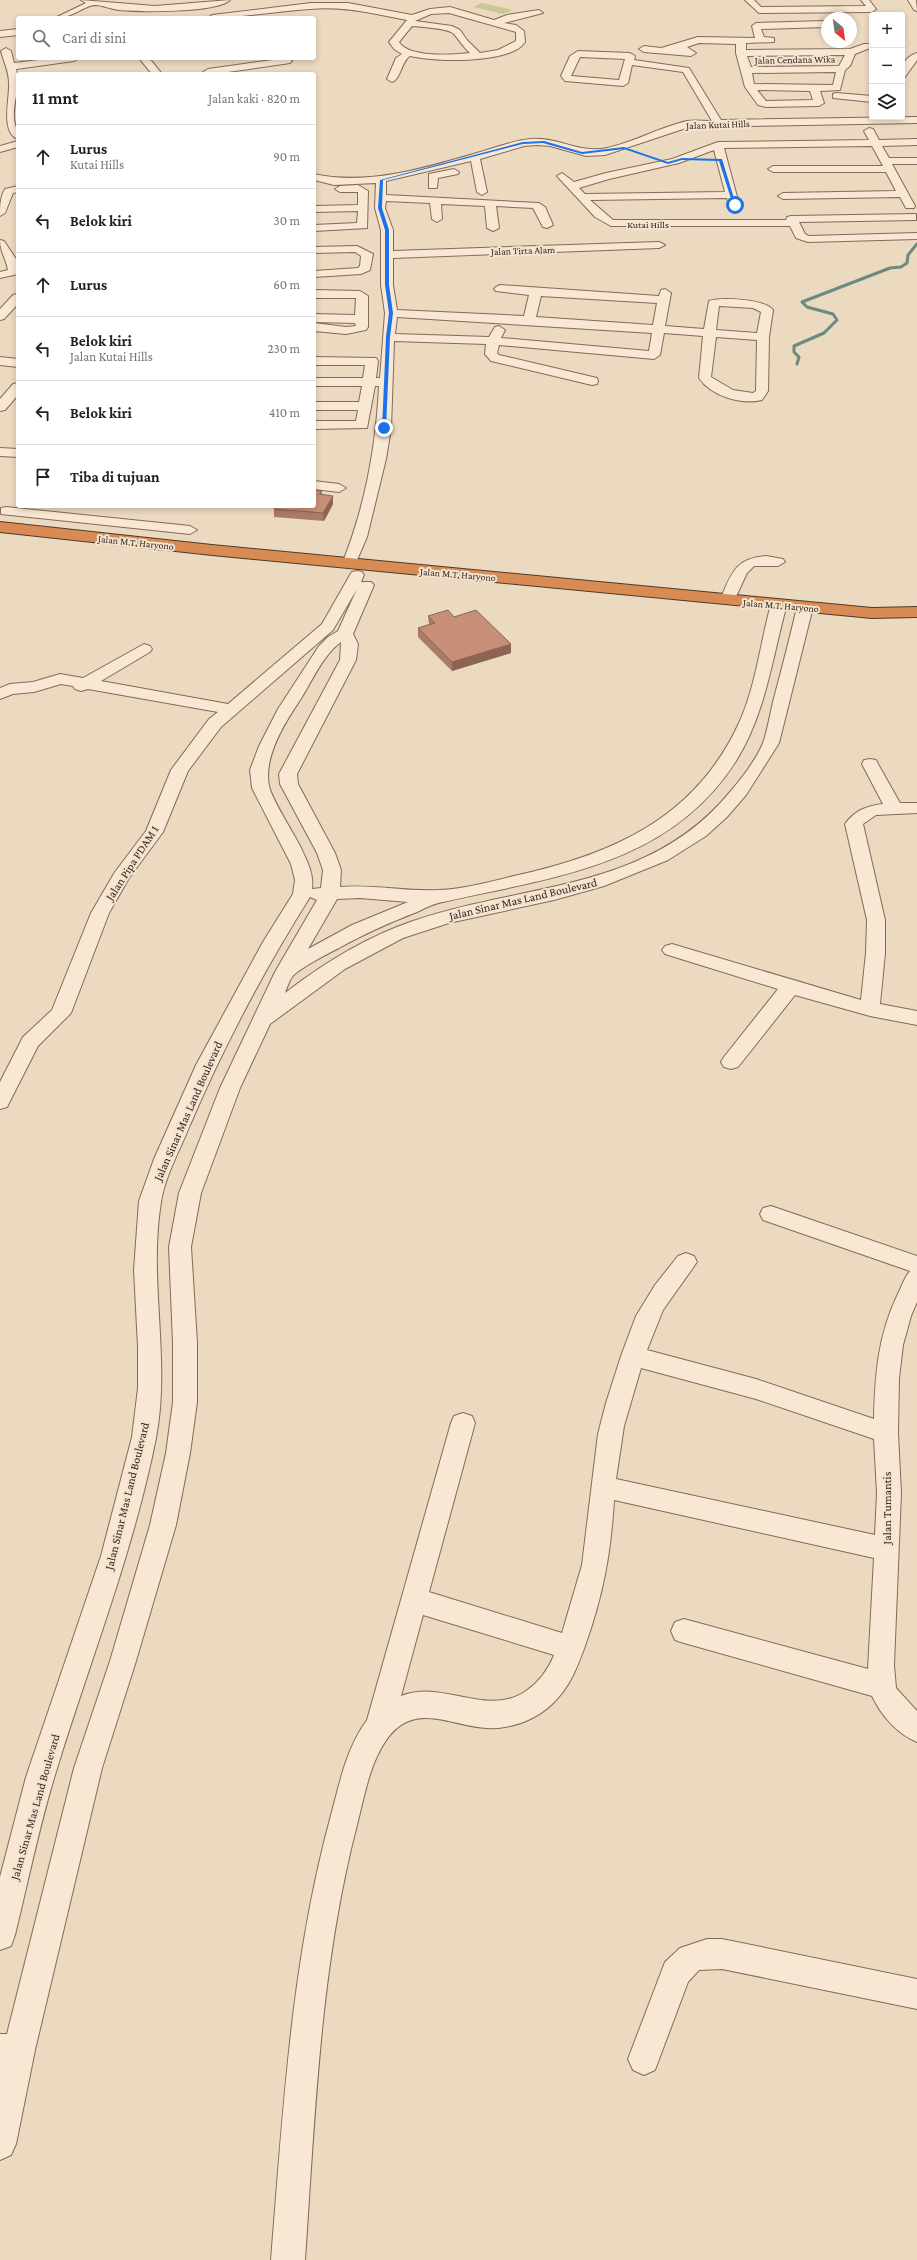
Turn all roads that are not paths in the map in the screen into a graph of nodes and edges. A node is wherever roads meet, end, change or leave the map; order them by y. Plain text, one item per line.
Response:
1 (226, 0) edge
2 (748, 0) edge
3 (865, 0) edge
4 (912, 0) edge
5 (89, 2) edge
6 (418, 5) dead end
7 (154, 8) junction
8 (917, 8) edge
9 (275, 10) junction
10 (430, 12) junction
11 (539, 13) dead end
12 (63, 16) edge
13 (160, 16) edge
14 (228, 16) edge
15 (282, 16) edge
16 (412, 20) junction
17 (496, 23) junction
18 (821, 24) edge
19 (16, 32) edge
20 (0, 34) edge
21 (858, 39) dead end
22 (760, 40) junction
23 (782, 40) dead end
24 (741, 41) junction
25 (869, 43) edge
26 (869, 45) edge
27 (679, 46) junction
28 (16, 48) edge
29 (838, 48) edge
30 (2, 49) edge
31 (644, 49) dead end
32 (663, 50) junction
33 (840, 52) junction
34 (851, 52) junction
35 (409, 53) junction
36 (741, 53) junction
37 (476, 54) junction
38 (493, 55) junction
39 (914, 58) edge
40 (54, 60) edge
41 (146, 60) edge
42 (288, 60) edge
43 (502, 60) dead end
44 (630, 62) junction
45 (201, 63) dead end
46 (5, 65) edge
47 (262, 65) junction
48 (841, 69) junction
49 (747, 70) junction
50 (905, 71) edge
51 (154, 72) edge
52 (208, 72) edge
53 (216, 72) edge
54 (272, 72) edge
55 (277, 72) edge
56 (392, 79) dead end
57 (677, 79) dead end
58 (10, 80) edge
59 (692, 80) junction
60 (750, 87) junction
61 (814, 87) junction
62 (836, 92) junction
63 (869, 98) edge
64 (819, 103) junction
65 (8, 111) edge
66 (905, 113) edge
67 (917, 116) edge
68 (16, 118) edge
69 (868, 119) edge
70 (917, 120) edge
71 (718, 123) junction
72 (4, 134) dead end
73 (16, 134) edge
74 (875, 142) junction
75 (917, 142) edge
76 (16, 143) edge
77 (763, 143) junction
78 (16, 145) edge
79 (718, 145) junction
80 (624, 148) junction
81 (0, 149) edge
82 (636, 152) dead end
83 (475, 156) junction
84 (649, 156) dead end
85 (682, 159) junction
86 (721, 160) junction
87 (917, 161) edge
88 (668, 163) junction
89 (888, 165) junction
90 (479, 167) junction
91 (773, 169) junction
92 (675, 175) dead end
93 (562, 176) dead end
94 (606, 176) junction
95 (316, 177) edge
96 (651, 177) dead end
97 (381, 180) junction
98 (433, 186) dead end
99 (574, 186) junction
100 (16, 189) edge
101 (316, 189) edge
102 (482, 192) dead end
103 (904, 194) junction
104 (381, 198) junction
105 (733, 200) junction
106 (435, 201) junction
107 (587, 202) junction
108 (490, 204) junction
109 (363, 208) junction
110 (316, 209) edge
111 (789, 210) junction
112 (0, 213) edge
113 (917, 218) edge
114 (437, 219) dead end
115 (548, 224) dead end
116 (739, 224) junction
117 (316, 228) edge
118 (493, 228) dead end
119 (917, 236) edge
120 (0, 243) edge
121 (659, 245) dead end
122 (316, 250) edge
123 (387, 255) junction
124 (15, 262) edge
125 (316, 274) edge
126 (0, 275) edge
127 (500, 289) dead end
128 (536, 292) junction
129 (316, 294) edge
130 (0, 297) edge
131 (16, 298) edge
132 (16, 300) edge
133 (391, 313) junction
134 (0, 316) edge
135 (530, 316) junction
136 (316, 318) edge
137 (504, 318) junction
138 (361, 319) junction
139 (659, 325) junction
140 (316, 327) edge
141 (711, 334) junction
142 (388, 337) junction
143 (763, 337) junction
144 (494, 341) junction
145 (654, 355) junction
146 (0, 361) edge
147 (316, 361) edge
148 (16, 363) edge
149 (653, 370) dead end
150 (316, 382) edge
151 (368, 382) junction
152 (386, 382) junction
153 (592, 382) dead end
154 (16, 389) edge
155 (316, 406) edge
156 (364, 406) junction
157 (0, 407) edge
158 (316, 425) edge
159 (0, 452) edge
160 (16, 453) edge
161 (316, 485) edge
162 (339, 488) dead end
163 (9, 517) edge
164 (190, 530) dead end
165 (778, 562) dead end
166 (359, 572) junction
167 (728, 600) junction
168 (778, 610) junction
169 (805, 612) junction
170 (917, 612) edge
171 (917, 624) edge
172 (345, 634) junction
173 (144, 649) dead end
174 (768, 654) junction
175 (793, 656) junction
176 (86, 682) junction
177 (0, 694) edge
178 (69, 694) dead end
179 (231, 709) junction
180 (748, 723) junction
181 (776, 726) junction
182 (870, 764) dead end
183 (289, 784) junction
184 (261, 788) junction
185 (895, 809) junction
186 (916, 810) edge
187 (302, 894) junction
188 (330, 894) junction
189 (441, 896) junction
190 (372, 923) junction
191 (387, 937) junction
192 (672, 950) dead end
193 (285, 972) junction
194 (790, 987) junction
195 (870, 1009) junction
196 (917, 1018) edge
197 (264, 1020) junction
198 (228, 1024) junction
199 (731, 1062) dead end
200 (0, 1102) edge
201 (771, 1214) dead end
202 (686, 1262) dead end
203 (917, 1265) edge
204 (917, 1278) edge
205 (633, 1356) junction
206 (463, 1423) dead end
207 (886, 1433) junction
208 (603, 1487) junction
209 (887, 1549) junction
210 (414, 1600) junction
211 (684, 1631) dead end
212 (570, 1648) junction
213 (881, 1686) junction
214 (378, 1729) junction
215 (917, 1729) edge
216 (0, 1935) edge
217 (917, 1994) edge
218 (10, 2050) edge
219 (644, 2059) dead end
220 (0, 2144) edge
221 (288, 2260) edge

1 - 7 street
2 - 3 street
4 - 8 street
5 - 7 street
5 - 12 street
6 - 10 street
7 - 13 street
9 - 14 street
9 - 15 street
9 - 16 street
10 - 16 street
10 - 17 street
11 - 17 street
16 - 35 street
16 - 37 street
17 - 38 street
18 - 22 street, Jalan Cendana Wika
19 - 20 street
21 - 25 street, Jalan Cendana Wika
22 - 23 street, Jalan Cendana Wika
22 - 24 street, Jalan Cendana Wika
24 - 27 street
24 - 36 street, Jalan Cendana Wika
26 - 34 street, Jalan Cendana Wika
27 - 32 street
27 - 32 street
28 - 30 street
29 - 33 street
30 - 46 street
31 - 32 street
33 - 34 street, Jalan Cendana Wika
33 - 36 street, Jalan Cendana Wika
34 - 48 street, Jalan Cendana Wika
35 - 37 street
35 - 56 street
36 - 49 street, Jalan Cendana Wika
37 - 38 street
38 - 43 street
39 - 50 street
40 - 46 street
41 - 51 street
42 - 47 street
42 - 55 street
44 - 44 street
44 - 59 street
45 - 52 street
46 - 58 street
47 - 53 street
47 - 54 street
48 - 49 street, Jalan Cendana Wika
48 - 62 street
49 - 60 street
57 - 59 street
58 - 65 street
59 - 71 street
60 - 61 street
60 - 64 street
61 - 62 street
61 - 64 street
62 - 63 street
62 - 64 street
65 - 68 street
65 - 73 street
66 - 67 street
69 - 70 street, Jalan Kutai Hills
69 - 71 street, Jalan Kutai Hills
69 - 74 street
71 - 80 street, Jalan Kutai Hills
72 - 76 street
74 - 75 street
74 - 77 street
74 - 89 street
77 - 79 street
77 - 91 street
78 - 81 street
79 - 85 street
79 - 86 street
80 - 82 street
80 - 83 street, Jalan Kutai Hills
83 - 90 street
83 - 97 street, Jalan Kutai Hills
84 - 88 street
85 - 86 street
85 - 88 street
86 - 105 street
87 - 89 street
88 - 92 street
88 - 94 street
89 - 91 street
89 - 103 street
90 - 98 street
90 - 102 street
91 - 111 street
93 - 99 street, Kutai Hills
94 - 96 street
94 - 99 street
95 - 97 street, Jalan Kutai Hills
97 - 104 street
99 - 107 street, Kutai Hills
100 - 112 street
101 - 109 street
103 - 111 street
103 - 113 street
104 - 106 street
104 - 123 street
105 - 107 street
105 - 116 street
106 - 108 street
106 - 114 street
107 - 116 street, Kutai Hills
108 - 115 street
108 - 118 street
109 - 110 street
109 - 117 street
111 - 113 street
111 - 116 street, Kutai Hills
111 - 119 street
120 - 124 street
121 - 123 street, Jalan Tirta Alam
122 - 125 street
123 - 133 street
124 - 126 street
127 - 128 street
128 - 135 street
128 - 139 street
129 - 138 street
130 - 131 street
132 - 134 street
133 - 137 street
133 - 142 street
135 - 137 street
135 - 139 street
136 - 138 street
137 - 144 street
138 - 140 street
139 - 141 street
139 - 145 street
141 - 143 street
141 - 143 street
141 - 143 street
142 - 144 street
142 - 152 street
144 - 145 street
144 - 153 street
145 - 149 street
146 - 148 street
147 - 151 street
150 - 151 street
151 - 152 street
151 - 156 street
152 - 166 street
154 - 157 street
155 - 156 street
156 - 158 street
159 - 160 street
161 - 162 street
163 - 164 street
163 - 166 highway, Jalan M.T. Haryono
165 - 167 street
166 - 167 highway, Jalan M.T. Haryono
166 - 168 highway, Jalan M.T. Haryono
166 - 172 street
166 - 179 street, Jalan Pipa PDAM 1
167 - 168 highway, Jalan M.T. Haryono
168 - 169 highway, Jalan M.T. Haryono
168 - 174 street, Jalan Sinar Mas Land Boulevard
169 - 170 highway, Jalan M.T. Haryono
169 - 171 highway, Jalan M.T. Haryono
169 - 175 street, Jalan Sinar Mas Land Boulevard
172 - 183 street
172 - 184 street
173 - 176 street
174 - 175 street
174 - 180 street, Jalan Sinar Mas Land Boulevard
175 - 181 street, Jalan Sinar Mas Land Boulevard
176 - 177 street
176 - 178 street
176 - 179 street
179 - 200 street, Jalan Pipa PDAM 1
180 - 181 street
180 - 189 street, Jalan Sinar Mas Land Boulevard
181 - 191 street, Jalan Sinar Mas Land Boulevard
182 - 185 street
183 - 184 street
183 - 188 street, Jalan Sinar Mas Land Boulevard
184 - 187 street
185 - 186 street
185 - 195 street
187 - 188 street
187 - 198 street, Jalan Sinar Mas Land Boulevard
188 - 189 street, Jalan Sinar Mas Land Boulevard
188 - 193 street, Jalan Sinar Mas Land Boulevard
189 - 190 street
190 - 191 street
190 - 193 street
191 - 197 street, Jalan Sinar Mas Land Boulevard
192 - 194 street
193 - 197 street, Jalan Sinar Mas Land Boulevard
193 - 198 street
194 - 195 street
194 - 199 street
195 - 196 street
197 - 218 street, Jalan Sinar Mas Land Boulevard
198 - 216 street, Jalan Sinar Mas Land Boulevard
201 - 203 street
202 - 205 street
204 - 207 street, Jalan Tumantis
205 - 207 street
205 - 208 street
206 - 210 street
207 - 209 street, Jalan Tumantis
208 - 209 street
208 - 212 street
209 - 213 street, Jalan Tumantis
210 - 212 street
210 - 214 street
211 - 213 street
212 - 214 street
213 - 215 street
214 - 221 street
217 - 219 street
218 - 220 street, Jalan Sinar Mas Land Boulevard

